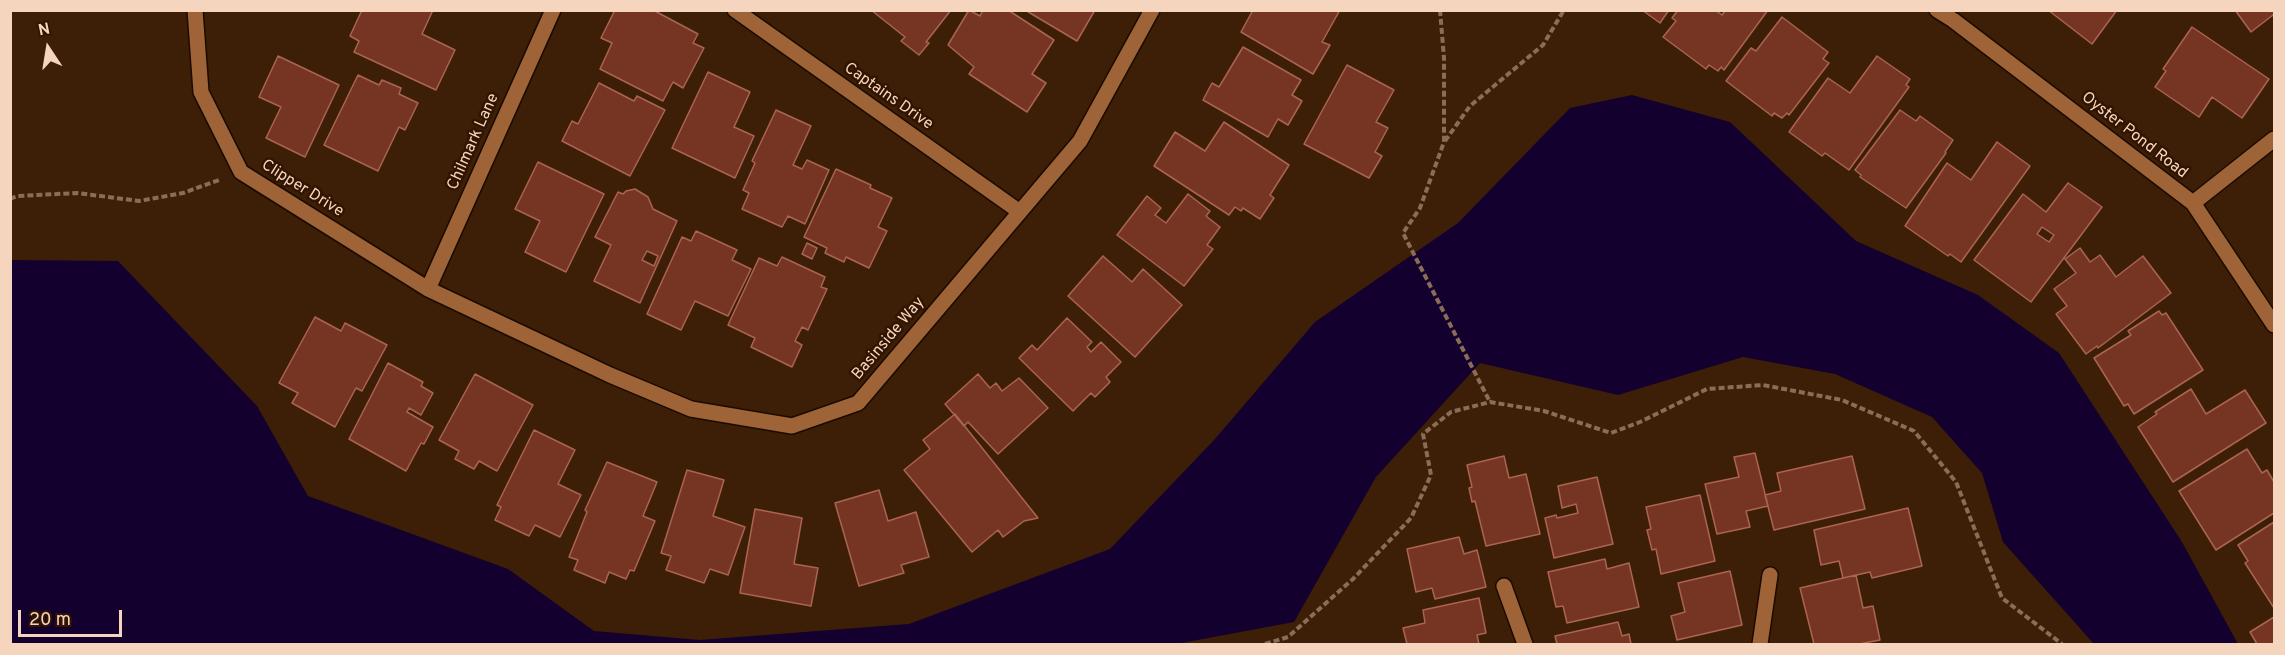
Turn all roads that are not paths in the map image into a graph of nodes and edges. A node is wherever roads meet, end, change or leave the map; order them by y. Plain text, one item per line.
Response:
1 (195, 10) edge
2 (553, 10) edge
3 (735, 10) edge
4 (1152, 10) edge
5 (1937, 10) edge
6 (1957, 15) edge
7 (2274, 139) edge
8 (2193, 203) junction
9 (1020, 212) junction
10 (428, 289) junction
11 (2274, 325) edge
12 (1770, 575) dead end
13 (1504, 586) dead end
14 (1525, 645) edge
15 (1760, 645) edge

1 - 10 street, Clipper Drive
2 - 10 street, Chilmark Lane
3 - 9 street, Captains Drive
4 - 9 street, Basinside Way
5 - 6 street, Oyster Pond Road
6 - 8 street, Oyster Pond Road
7 - 8 street
8 - 11 street, Oyster Pond Road
9 - 10 street, Basinside Way
12 - 15 street
13 - 14 street

